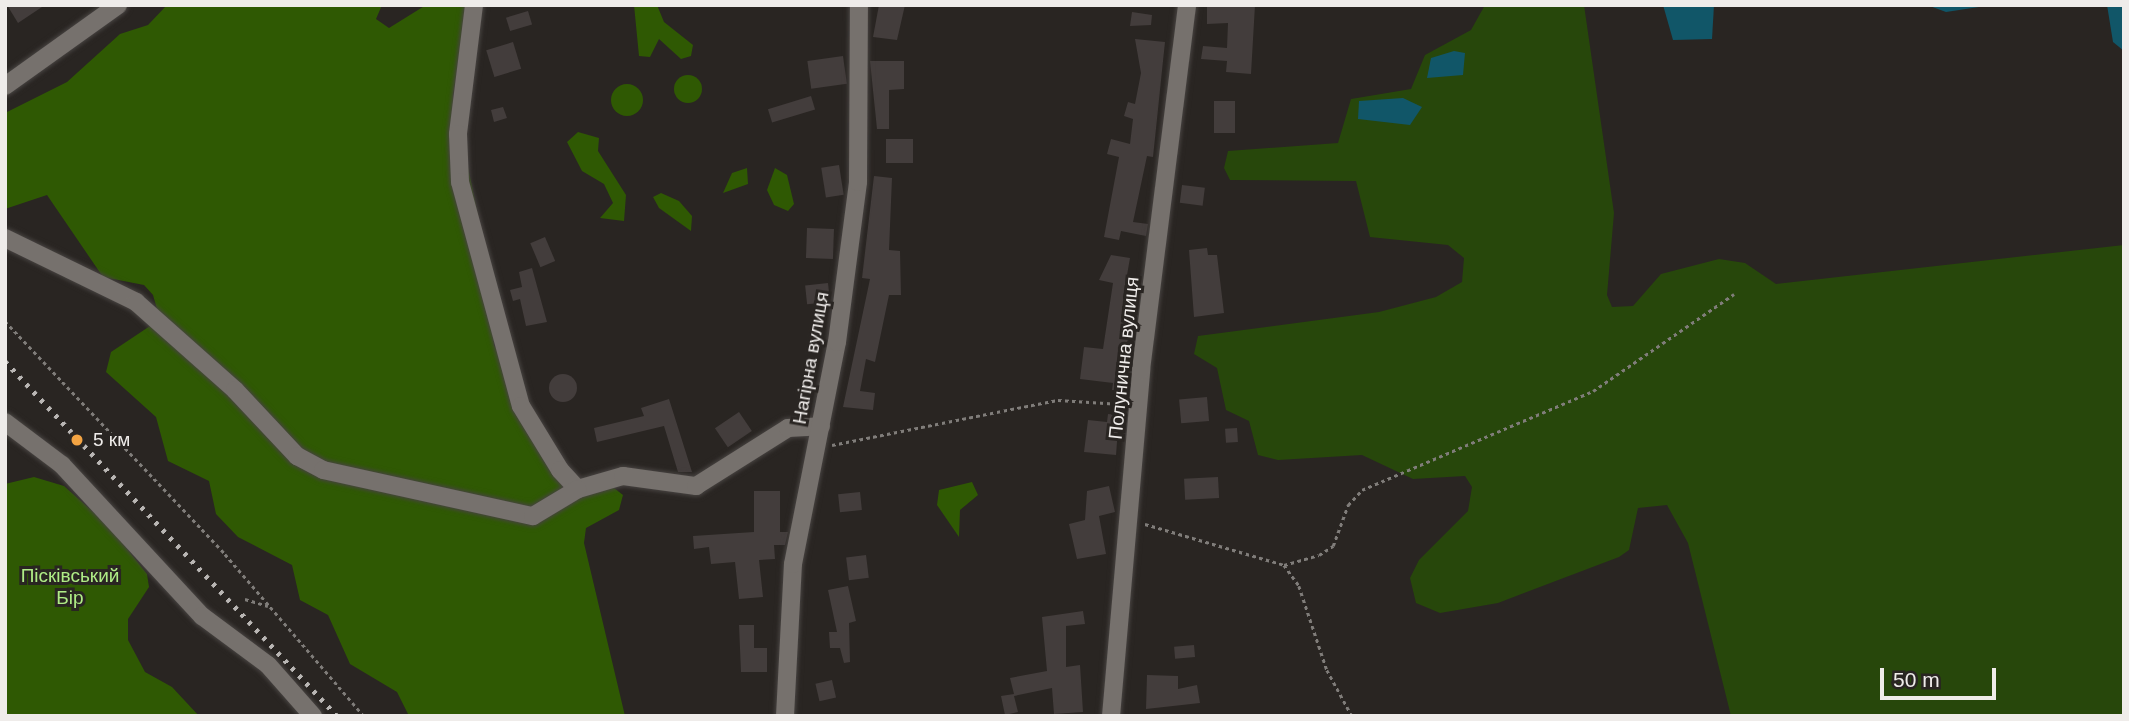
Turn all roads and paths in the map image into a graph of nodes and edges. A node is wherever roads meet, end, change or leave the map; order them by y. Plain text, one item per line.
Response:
1 (118, 5) edge
2 (474, 5) edge
3 (859, 5) edge
4 (1187, 5) edge
5 (5, 86) edge
6 (5, 237) edge
7 (1734, 294) dead end
8 (5, 321) edge
9 (1138, 407) junction
10 (5, 422) edge
11 (821, 426) junction
12 (817, 446) junction
13 (578, 489) junction
14 (1132, 520) junction
15 (1284, 565) junction
16 (245, 600) dead end
17 (270, 607) junction
18 (313, 716) edge
19 (364, 716) edge
20 (785, 716) edge
21 (1111, 716) edge
22 (1352, 716) edge

1 - 5 street
2 - 13 street
3 - 11 street, Нагірна вулиця
4 - 9 street, Полунична вулиця
6 - 13 street
7 - 15 path
8 - 17 path
9 - 12 path
9 - 14 street, Полунична вулиця
10 - 18 street
11 - 12 street, Нагірна вулиця
11 - 13 street
12 - 20 street, Нагірна вулиця
14 - 15 path
14 - 21 street, Полунична вулиця
15 - 22 path
16 - 17 path
17 - 19 path

